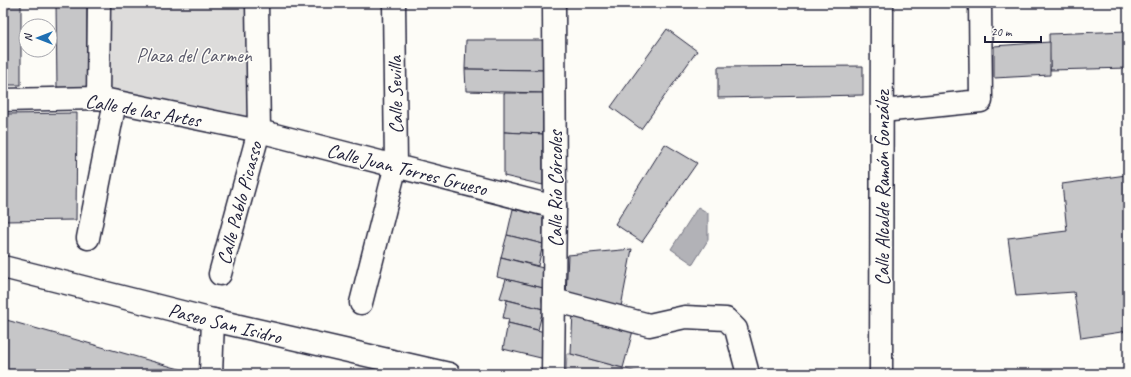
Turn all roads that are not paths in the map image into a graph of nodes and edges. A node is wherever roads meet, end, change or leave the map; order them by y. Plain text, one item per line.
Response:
1 (99, 3) edge
2 (257, 3) edge
3 (394, 3) edge
4 (554, 3) edge
5 (882, 3) edge
6 (980, 3) edge
7 (3, 100) edge
8 (107, 100) junction
9 (882, 111) junction
10 (259, 131) junction
11 (396, 165) junction
12 (555, 207) junction
13 (88, 238) dead end
14 (3, 267) edge
15 (220, 274) dead end
16 (554, 300) junction
17 (361, 303) dead end
18 (212, 320) junction
19 (211, 374) edge
20 (449, 374) edge
21 (553, 374) edge
22 (748, 374) edge
23 (881, 374) edge

1 - 8 street
2 - 10 street, Calle Pablo Picasso
3 - 11 street, Calle Sevilla
4 - 12 street, Calle Río Córcoles
5 - 9 street, Calle Alcalde Ramón González
6 - 9 street
7 - 8 street, Calle de las Artes
8 - 10 street, Calle de las Artes
8 - 13 street
9 - 23 street, Calle Alcalde Ramón González
10 - 11 street, Calle Juan Torres Grueso
10 - 15 street, Calle Pablo Picasso
11 - 12 street, Calle Juan Torres Grueso
11 - 17 street, Calle Sevilla
12 - 16 street, Calle Río Córcoles
14 - 18 street, Paseo San Isidro
16 - 21 street, Calle Río Córcoles
16 - 22 street
18 - 19 street
18 - 20 street, Paseo San Isidro

